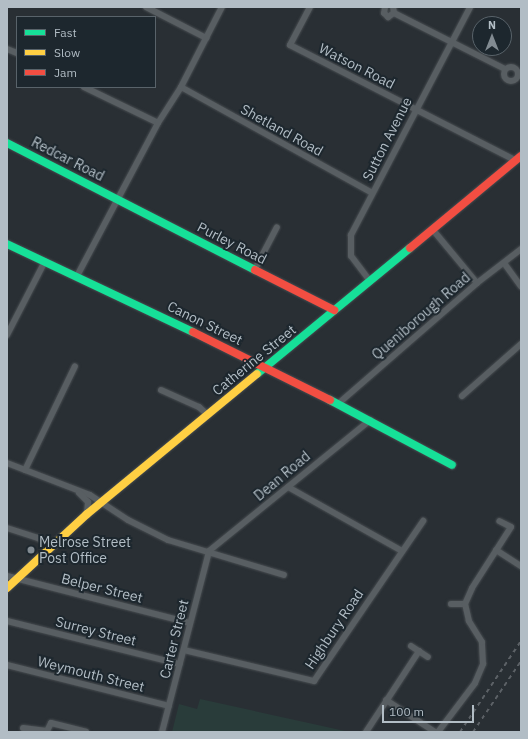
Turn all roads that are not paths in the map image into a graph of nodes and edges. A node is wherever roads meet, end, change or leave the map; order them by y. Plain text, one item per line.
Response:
1 (146, 7) edge
2 (222, 7) edge
3 (310, 7) edge
4 (385, 7) edge
5 (470, 7) edge
6 (394, 10) edge
7 (206, 38) junction
8 (450, 43) junction
9 (7, 48) edge
10 (16, 53) edge
11 (505, 69) dead end
12 (181, 87) junction
13 (86, 88) edge
14 (416, 110) junction
15 (158, 123) junction
16 (7, 143) edge
17 (518, 158) edge
18 (372, 193) junction
19 (118, 199) junction
20 (277, 227) dead end
21 (433, 230) junction
22 (7, 244) edge
23 (521, 249) edge
24 (45, 261) junction
25 (504, 263) junction
26 (255, 269) junction
27 (77, 276) junction
28 (370, 281) junction
29 (477, 283) junction
30 (521, 286) edge
31 (334, 310) junction
32 (7, 335) edge
33 (521, 344) edge
34 (75, 366) dead end
35 (267, 367) junction
36 (161, 390) dead end
37 (462, 396) dead end
38 (338, 403) junction
39 (208, 415) junction
40 (370, 420) junction
41 (7, 463) edge
42 (452, 465) dead end
43 (25, 470) junction
44 (288, 487) junction
45 (78, 492) junction
46 (101, 503) junction
47 (87, 514) junction
48 (423, 521) dead end
49 (498, 521) dead end
50 (7, 528) edge
51 (51, 545) junction
52 (496, 550) junction
53 (209, 551) junction
54 (402, 551) junction
55 (521, 566) edge
56 (284, 575) dead end
57 (7, 576) edge
58 (16, 579) junction
59 (7, 588) edge
60 (451, 604) dead end
61 (465, 604) junction
62 (7, 621) edge
63 (190, 623) junction
64 (411, 646) dead end
65 (184, 650) junction
66 (419, 651) junction
67 (428, 657) dead end
68 (180, 664) junction
69 (7, 665) edge
70 (386, 700) junction
71 (169, 706) junction
72 (24, 728) dead end
73 (368, 731) edge
74 (86, 732) edge
75 (162, 732) edge
76 (435, 732) edge
77 (438, 732) edge

1 - 7 street
2 - 7 street
3 - 14 street, Watson Road
4 - 6 street
5 - 8 street, Sutton Avenue
6 - 8 street
7 - 12 street
8 - 11 street
8 - 14 street, Sutton Avenue
9 - 10 street
12 - 15 street
12 - 18 street, Shetland Road
13 - 15 street
14 - 17 street, Watson Road
14 - 18 street, Sutton Avenue
15 - 19 street
16 - 19 street, Redcar Road
17 - 21 street, Catherine Street
18 - 28 street, Sutton Avenue
19 - 26 street, Purley Road
19 - 27 street
20 - 26 street
21 - 28 street, Catherine Street
21 - 29 street
22 - 24 street, Canon Street
23 - 25 street, Queniborough Road
24 - 27 street, Canon Street
24 - 32 street
25 - 29 street, Queniborough Road
25 - 30 street
26 - 31 street, Purley Road
27 - 35 street, Canon Street
28 - 31 street, Catherine Street
29 - 38 street, Queniborough Road
31 - 35 street, Catherine Street
33 - 37 street
34 - 43 street
35 - 38 street, Canon Street
35 - 39 street, Catherine Street
36 - 39 street
38 - 40 street, Canon Street
39 - 46 street, Catherine Street
40 - 42 street, Canon Street
40 - 44 street, Dean Road
41 - 43 street
43 - 45 street
44 - 53 street, Dean Road
44 - 54 street
45 - 46 street
45 - 47 street
46 - 47 street, Catherine Street
46 - 53 street
47 - 51 street, Catherine Street
48 - 54 street, Highbury Road
49 - 52 street
50 - 51 street
51 - 58 street, Catherine Street
52 - 55 street
52 - 61 street
53 - 56 street
53 - 63 street, Carter Street
54 - 65 street, Highbury Road
57 - 58 street, Belper Street
58 - 59 street, Catherine Street
58 - 63 street, Belper Street
60 - 61 street
61 - 77 street
62 - 68 street, Surrey Street
63 - 65 street, Carter Street
64 - 66 street
65 - 68 street, Carter Street
66 - 67 street
66 - 70 street
68 - 71 street, Carter Street
69 - 71 street, Weymouth Street
70 - 73 street
70 - 76 street
71 - 75 street, Carter Street
72 - 74 street

